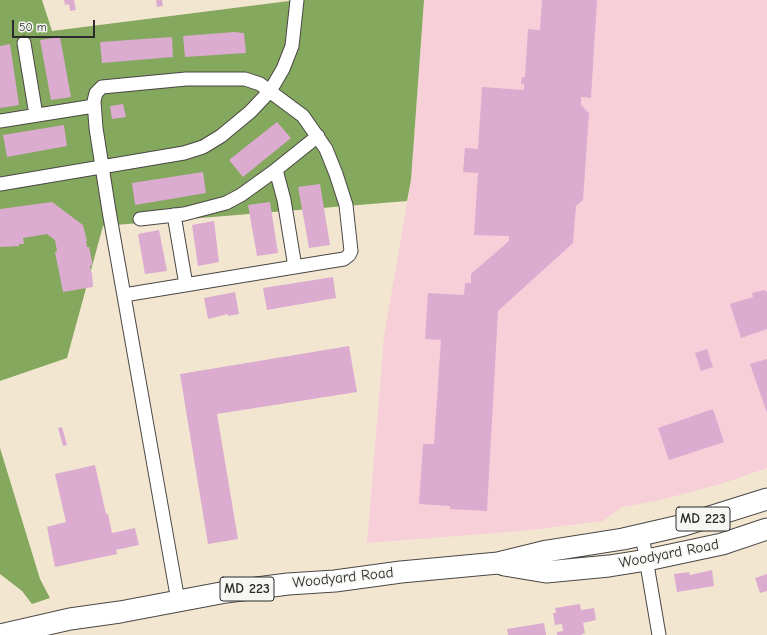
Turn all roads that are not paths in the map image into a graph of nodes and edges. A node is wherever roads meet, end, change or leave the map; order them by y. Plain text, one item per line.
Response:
1 (297, 0) edge
2 (24, 43) dead end
3 (270, 91) junction
4 (94, 106) junction
5 (36, 115) junction
6 (0, 121) edge
7 (318, 136) junction
8 (102, 168) junction
9 (276, 170) junction
10 (0, 184) edge
11 (174, 215) junction
12 (140, 219) dead end
13 (295, 267) junction
14 (186, 285) junction
15 (124, 295) junction
16 (766, 500) edge
17 (767, 529) edge
18 (642, 535) junction
19 (647, 560) junction
20 (498, 563) junction
21 (178, 601) junction
22 (0, 635) edge
23 (659, 635) edge

1 - 3 street
2 - 5 street
3 - 4 street
3 - 7 street
3 - 8 street
4 - 5 street
4 - 8 street
5 - 6 street
7 - 9 street
7 - 13 street
8 - 10 street
8 - 15 street
9 - 11 street
9 - 13 street
11 - 12 street
11 - 14 street
13 - 14 street
14 - 15 street
15 - 21 street
16 - 18 main road, Woodyard Road / MD 223
17 - 19 main road, Woodyard Road / MD 223
18 - 19 street
18 - 20 main road, Woodyard Road / MD 223
19 - 20 main road, Woodyard Road / MD 223
19 - 23 street
20 - 21 main road, Woodyard Road / MD 223
21 - 22 main road, Woodyard Road / MD 223

